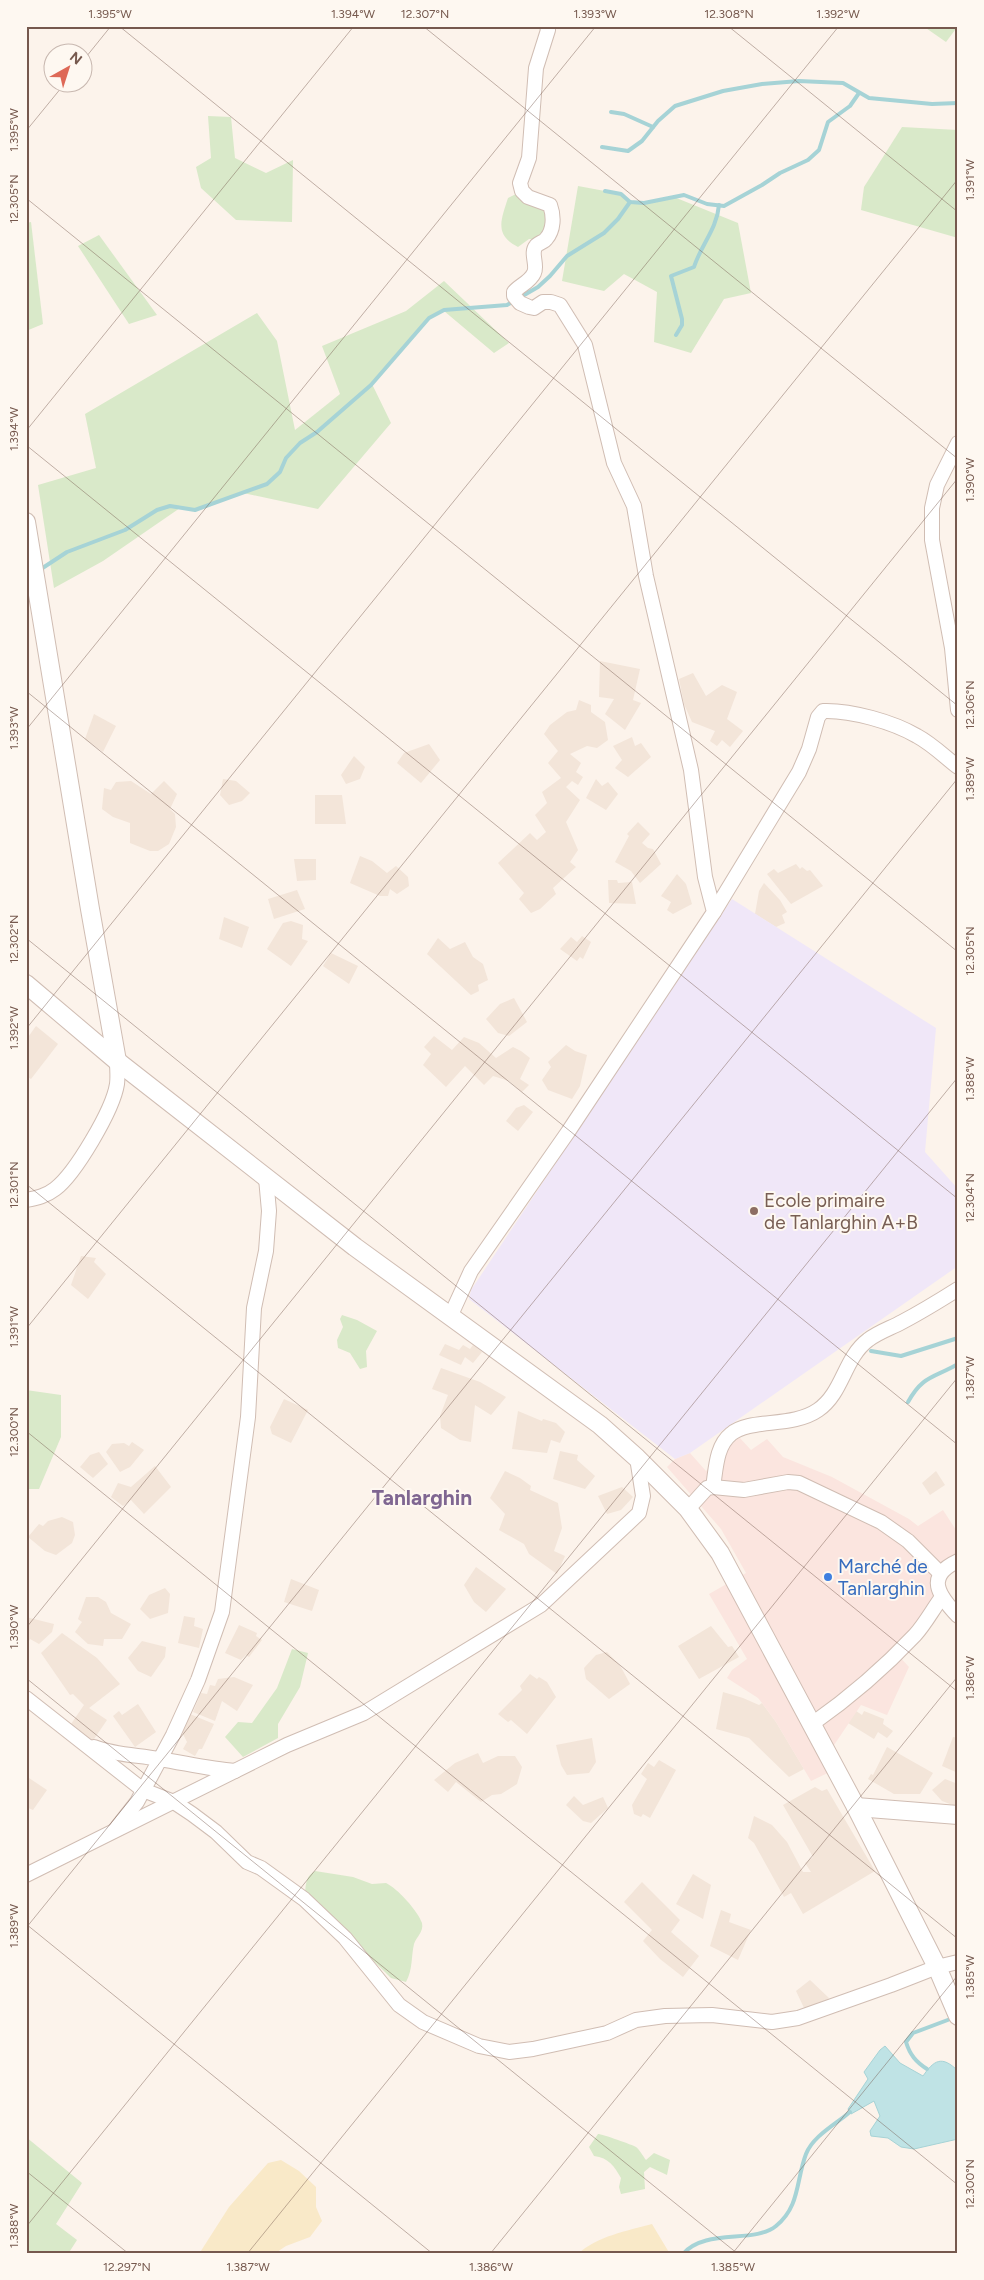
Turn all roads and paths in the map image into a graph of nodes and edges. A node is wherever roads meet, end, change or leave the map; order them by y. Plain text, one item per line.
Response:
1 (547, 26) edge
2 (958, 443) edge
3 (26, 522) edge
4 (958, 710) edge
5 (958, 767) edge
6 (714, 912) junction
7 (26, 984) edge
8 (117, 1061) junction
9 (266, 1178) junction
10 (26, 1200) edge
11 (958, 1289) edge
12 (450, 1316) junction
13 (637, 1458) junction
14 (713, 1487) junction
15 (688, 1509) junction
16 (958, 1561) edge
17 (939, 1572) junction
18 (942, 1597) junction
19 (958, 1616) edge
20 (26, 1698) edge
21 (812, 1724) junction
22 (86, 1744) junction
23 (160, 1759) junction
24 (236, 1771) junction
25 (143, 1790) junction
26 (174, 1802) junction
27 (856, 1807) junction
28 (958, 1815) edge
29 (113, 1832) junction
30 (26, 1875) edge
31 (958, 1962) edge
32 (936, 1967) junction
33 (958, 2016) edge

1 - 6 street
2 - 4 street
3 - 8 street
5 - 6 street
6 - 12 street
7 - 8 street
8 - 9 street
8 - 10 street
9 - 12 street
9 - 23 street
11 - 14 street
12 - 13 street
13 - 15 street
13 - 24 street
14 - 15 street
14 - 17 street
15 - 21 street
16 - 17 street
17 - 18 street
18 - 19 street
18 - 21 street
20 - 22 street
21 - 27 street
22 - 23 street
22 - 25 street
23 - 24 street
23 - 25 street
24 - 26 street
25 - 26 street
25 - 29 street
26 - 29 street
26 - 32 street
27 - 28 street
27 - 32 street
29 - 30 street
31 - 32 street
32 - 33 street

